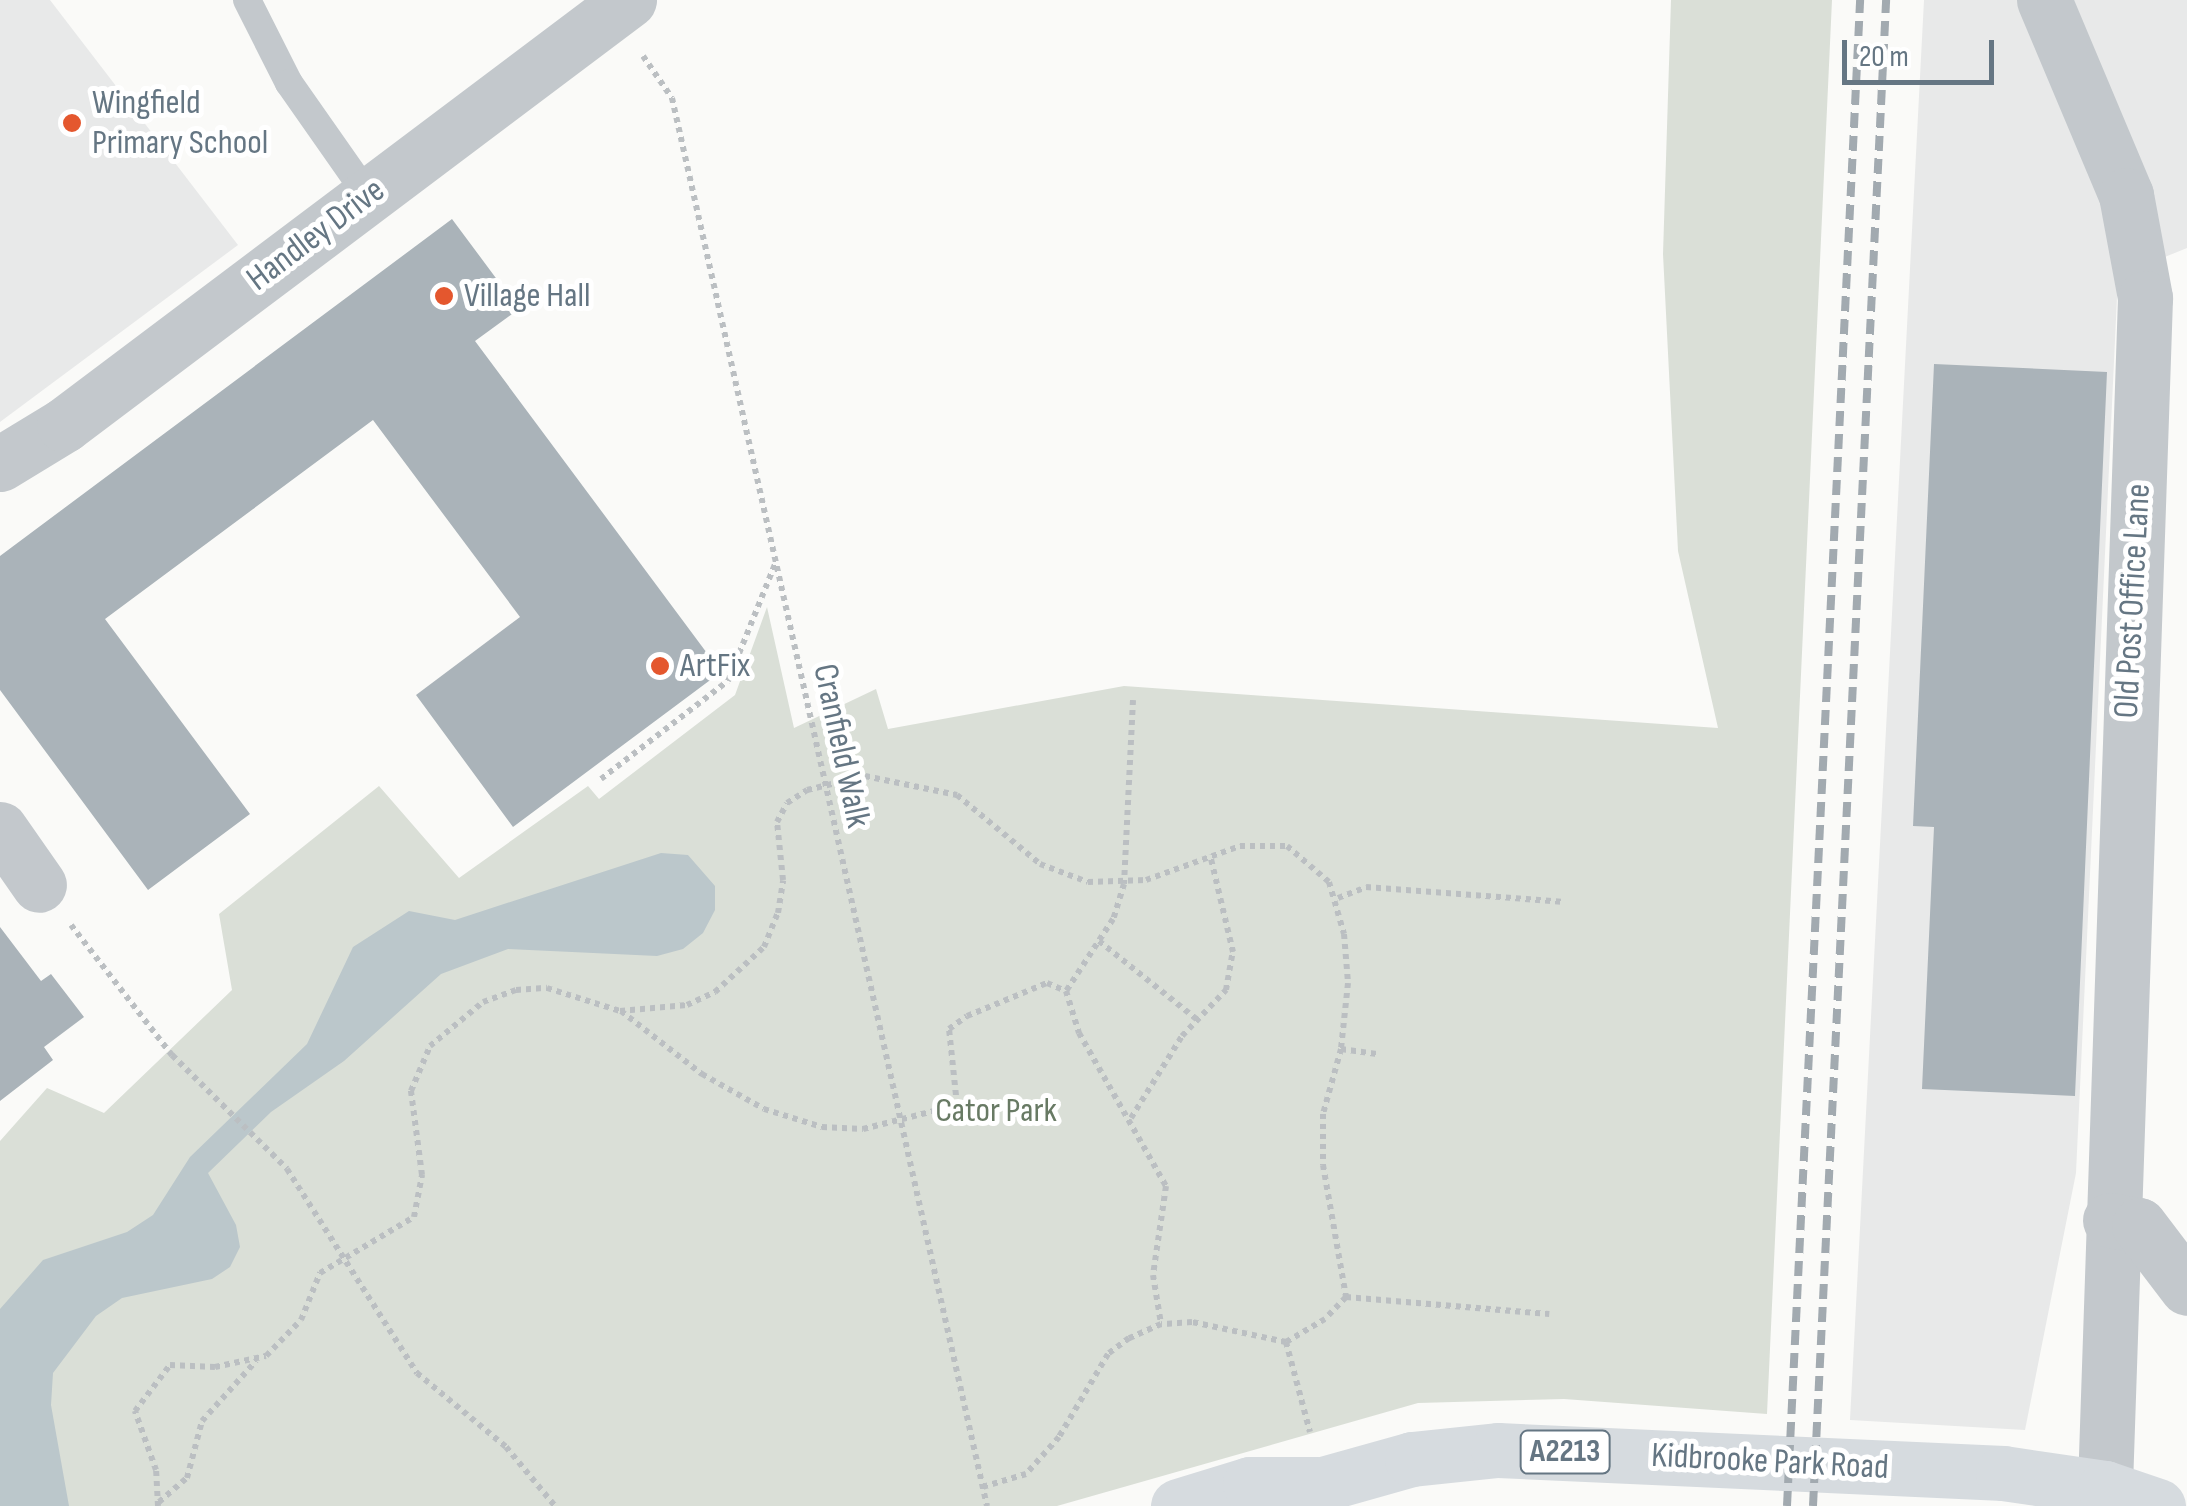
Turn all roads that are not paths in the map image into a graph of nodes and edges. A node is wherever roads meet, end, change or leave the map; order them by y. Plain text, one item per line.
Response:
1 (247, 0) edge
2 (2044, 0) edge
3 (621, 6) edge
4 (368, 196) junction
5 (0, 464) edge
6 (0, 828) edge
7 (39, 885) road end
8 (2110, 1220) junction
9 (2187, 1288) edge
10 (1308, 1475) edge
11 (2105, 1488) junction
12 (1178, 1506) edge
13 (2158, 1506) edge

1 - 4 lane
2 - 8 street, Old Post Office Lane
3 - 4 street, Handley Drive
4 - 5 street, Handley Drive
6 - 7 street
8 - 9 street
8 - 11 street, Old Post Office Lane
10 - 11 highway, Kidbrooke Park Road / A2213
10 - 12 highway, Kidbrooke Park Road / A2213
11 - 13 highway, Kidbrooke Park Road / A2213

